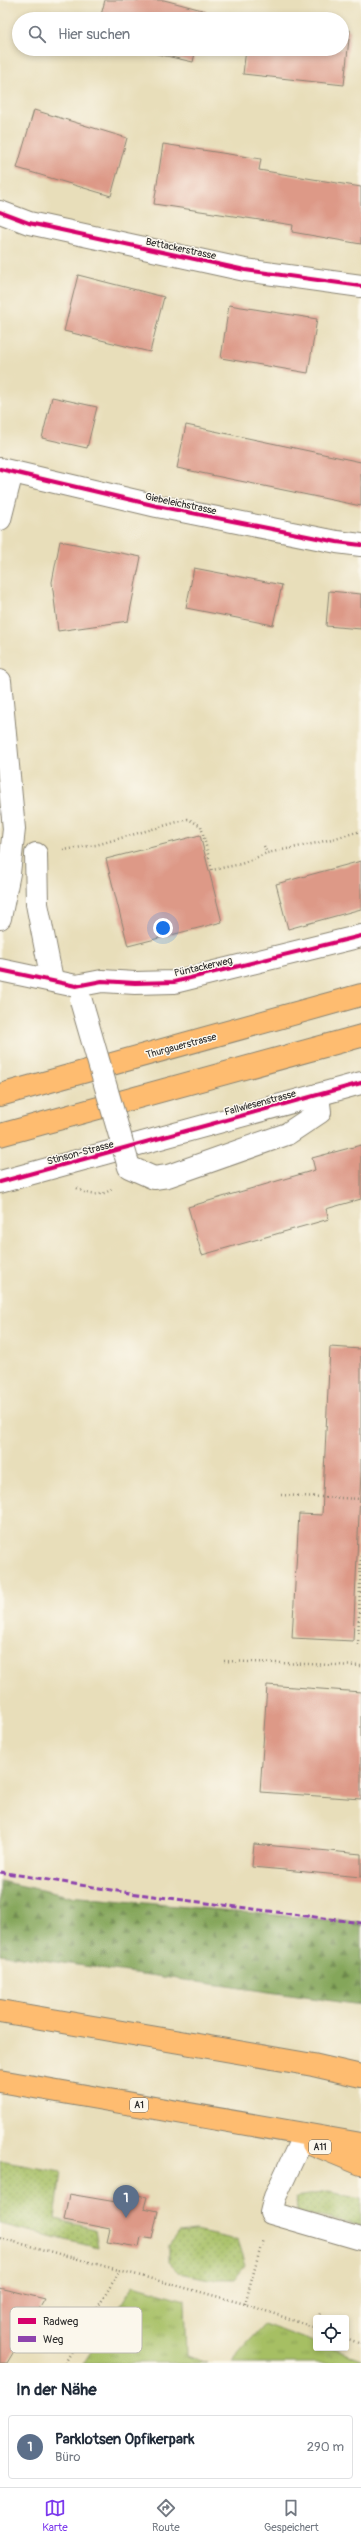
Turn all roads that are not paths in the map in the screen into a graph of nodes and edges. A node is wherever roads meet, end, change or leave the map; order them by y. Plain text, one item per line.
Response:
1 (0, 212) edge
2 (361, 286) edge
3 (6, 471) edge
4 (0, 519) edge
5 (361, 545) edge
6 (0, 681) edge
7 (36, 854) road end
8 (0, 918) edge
9 (361, 936) edge
10 (0, 970) edge
11 (52, 980) junction
12 (78, 994) junction
13 (361, 995) edge
14 (361, 1036) edge
15 (361, 1083) edge
16 (0, 1095) edge
17 (318, 1095) junction
18 (0, 1135) edge
19 (163, 1137) joint
20 (0, 1182) edge
21 (0, 2011) edge
22 (313, 2065) junction
23 (361, 2069) edge
24 (361, 2076) edge
25 (0, 2081) edge
26 (278, 2129) junction
27 (302, 2139) junction
28 (361, 2144) edge
29 (361, 2164) edge
30 (361, 2239) edge

1 - 2 street, Bettackerstrasse
3 - 4 street
3 - 5 street, Giebeleichstrasse
6 - 8 street
7 - 11 street
9 - 12 street, Püntackerweg
10 - 11 street, Püntackerweg
11 - 12 street, Püntackerweg
12 - 17 street, bridge
13 - 16 main road, Thurgauerstrasse
14 - 18 main road
15 - 17 street, Fallwiesenstrasse
17 - 19 street, Fallwiesenstrasse
19 - 20 street, Stinson-Strasse
21 - 22 main road
22 - 23 main road
22 - 24 main road
25 - 26 main road, A1
26 - 27 main road, A11
26 - 28 main road, A1
27 - 29 main road, A11
27 - 30 street

